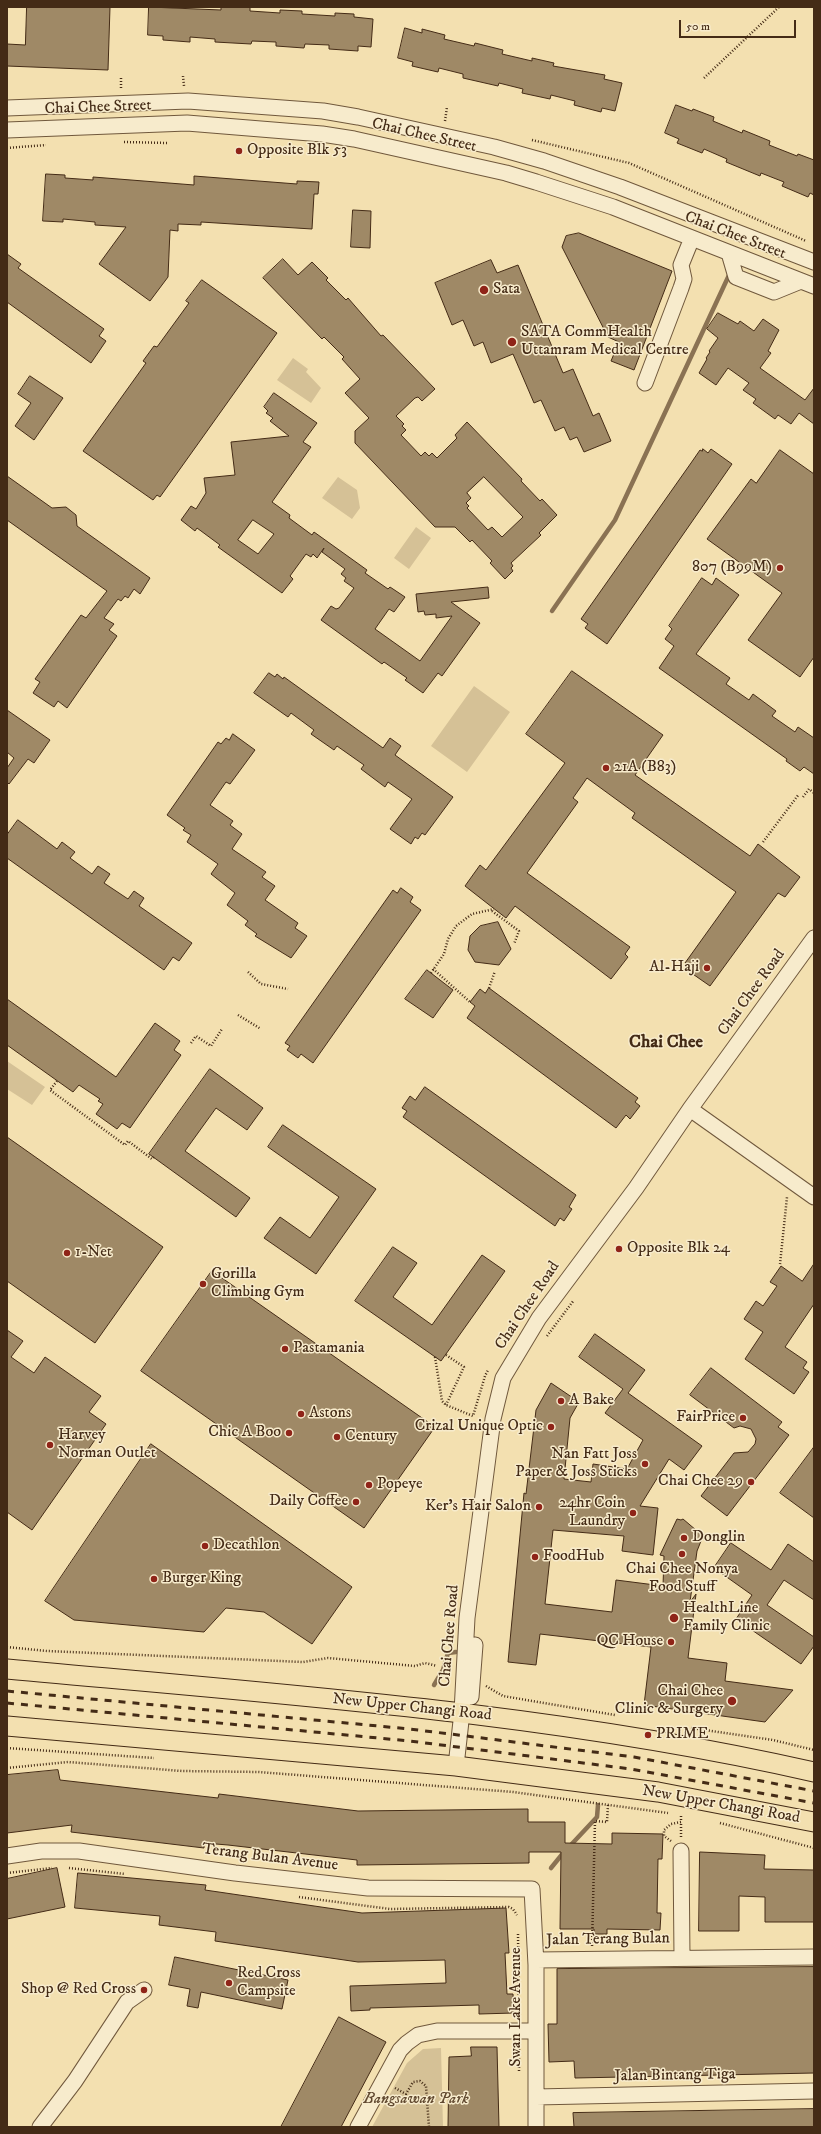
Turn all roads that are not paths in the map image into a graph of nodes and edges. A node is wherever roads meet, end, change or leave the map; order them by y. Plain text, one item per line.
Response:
1 (7, 108) edge
2 (7, 130) edge
3 (692, 238) junction
4 (729, 253) junction
5 (814, 262) edge
6 (807, 284) edge
7 (645, 383) dead end
8 (814, 938) edge
9 (814, 952) edge
10 (693, 1111) junction
11 (814, 1197) edge
12 (7, 1669) edge
13 (466, 1713) junction
14 (7, 1726) edge
15 (460, 1767) junction
16 (814, 1772) edge
17 (814, 1822) edge
18 (679, 1844) road end
19 (7, 1856) edge
20 (530, 1888) joint
21 (682, 1957) junction
22 (814, 1957) edge
23 (536, 1960) junction
24 (144, 1990) dead end
25 (535, 2031) junction
26 (814, 2091) edge
27 (536, 2097) junction
28 (40, 2127) edge
29 (358, 2127) edge
30 (536, 2127) edge

1 - 5 street, Chai Chee Street
2 - 3 street, Chai Chee Street
3 - 4 street, Chai Chee Street
3 - 7 street
4 - 6 street, Chai Chee Street
4 - 6 street
8 - 10 street, Chai Chee Road
9 - 10 street, Chai Chee Road
10 - 11 street
10 - 13 street, Chai Chee Road
12 - 13 main road, New Upper Changi Road
13 - 15 street, Chai Chee Road
13 - 16 main road, New Upper Changi Road
14 - 15 main road, New Upper Changi Road
15 - 17 main road, New Upper Changi Road
18 - 21 street, Jalan Terang Bulan
19 - 20 street, Terang Bulan Avenue
20 - 23 street, Swan Lake Avenue
21 - 22 street, Jalan Terang Bulan
21 - 23 street, Jalan Terang Bulan
23 - 25 street, Swan Lake Avenue
24 - 28 street
25 - 27 street, Swan Lake Avenue
25 - 29 street
26 - 27 street, Jalan Bintang Tiga
27 - 30 street, Swan Lake Avenue

